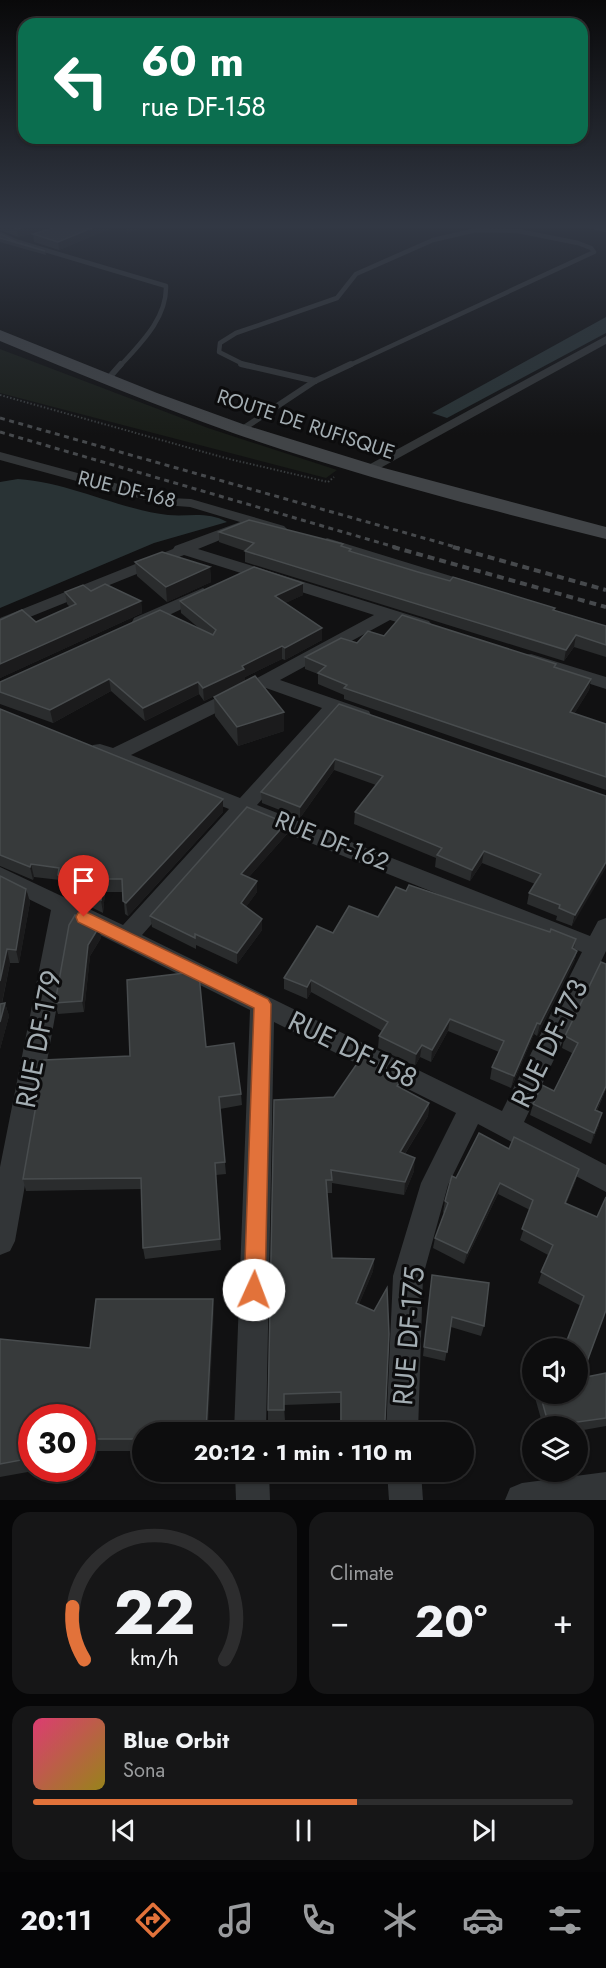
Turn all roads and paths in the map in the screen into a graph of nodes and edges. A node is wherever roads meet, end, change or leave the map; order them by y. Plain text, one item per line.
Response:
1 (166, 295) edge
2 (339, 295) edge
3 (501, 295) edge
4 (0, 335) edge
5 (606, 339) edge
6 (107, 380) junction
7 (315, 381) junction
8 (0, 395) edge
9 (241, 430) junction
10 (0, 456) edge
11 (19, 461) junction
12 (0, 466) edge
13 (360, 466) junction
14 (254, 521) junction
15 (606, 533) edge
16 (180, 549) junction
17 (253, 572) junction
18 (234, 580) edge
19 (214, 589) edge
20 (492, 593) edge
21 (388, 614) junction
22 (0, 624) edge
23 (124, 630) edge
24 (442, 631) edge
25 (519, 655) edge
26 (266, 681) junction
27 (606, 683) edge
28 (335, 705) junction
29 (380, 721) edge
30 (83, 743) edge
31 (114, 755) junction
32 (244, 806) junction
33 (0, 875) edge
34 (63, 907) junction
35 (125, 938) junction
36 (601, 938) edge
37 (262, 1004) junction
38 (472, 1108) junction
39 (508, 1127) junction
40 (606, 1179) edge
41 (0, 1241) edge
42 (250, 1422) edge
43 (402, 1422) edge
44 (252, 1482) edge
45 (405, 1482) edge
46 (606, 1489) edge
47 (253, 1500) edge
48 (406, 1500) edge
49 (522, 1500) edge

1 - 6 lane
2 - 7 lane
3 - 7 lane
4 - 6 main road, ROUTE DE RUFISQUE
5 - 13 street
6 - 9 main road, ROUTE DE RUFISQUE
7 - 9 lane
8 - 13 path
9 - 13 main road, ROUTE DE RUFISQUE
10 - 11 street, RUE DF-168
11 - 12 street
11 - 14 street, RUE DF-168
13 - 15 main road, ROUTE DE RUFISQUE
14 - 16 street
14 - 20 street
16 - 17 street
16 - 22 street
17 - 18 street
17 - 21 street
19 - 23 street
21 - 24 street
21 - 26 street
25 - 27 street
26 - 28 street
26 - 31 street
28 - 29 street
28 - 32 street
30 - 31 street, RUE DF-162
31 - 32 street, RUE DF-162
32 - 35 street
32 - 36 street, RUE DF-162
33 - 34 street, RUE DF-158
34 - 35 street, RUE DF-158
34 - 41 street, RUE DF-179
35 - 37 street, RUE DF-158
36 - 39 street, RUE DF-173
37 - 38 street, RUE DF-158
37 - 42 street
38 - 39 street, RUE DF-158
38 - 43 street, RUE DF-175
39 - 40 street, RUE DF-158
44 - 47 street
45 - 48 street
46 - 49 street

